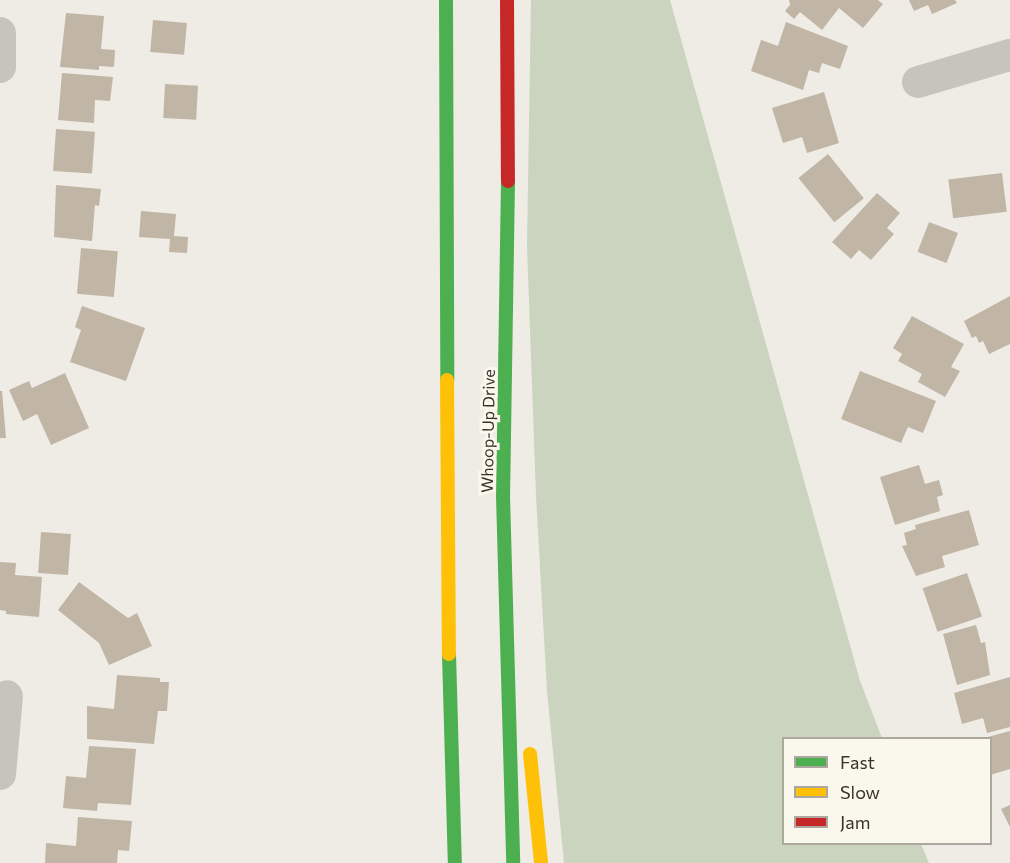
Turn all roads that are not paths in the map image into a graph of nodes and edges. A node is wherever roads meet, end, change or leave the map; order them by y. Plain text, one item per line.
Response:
1 (446, 0) edge
2 (507, 0) edge
3 (0, 33) edge
4 (1010, 56) edge
5 (0, 67) edge
6 (918, 82) dead end
7 (503, 496) junction
8 (523, 686) dead end
9 (7, 696) dead end
10 (529, 745) dead end
11 (0, 774) edge
12 (455, 860) edge
13 (513, 863) edge
14 (541, 863) edge

1 - 12 highway
2 - 7 highway, Whoop-Up Drive
3 - 5 street
4 - 6 street
7 - 8 highway
7 - 13 highway, Whoop-Up Drive
9 - 11 street
10 - 14 highway

